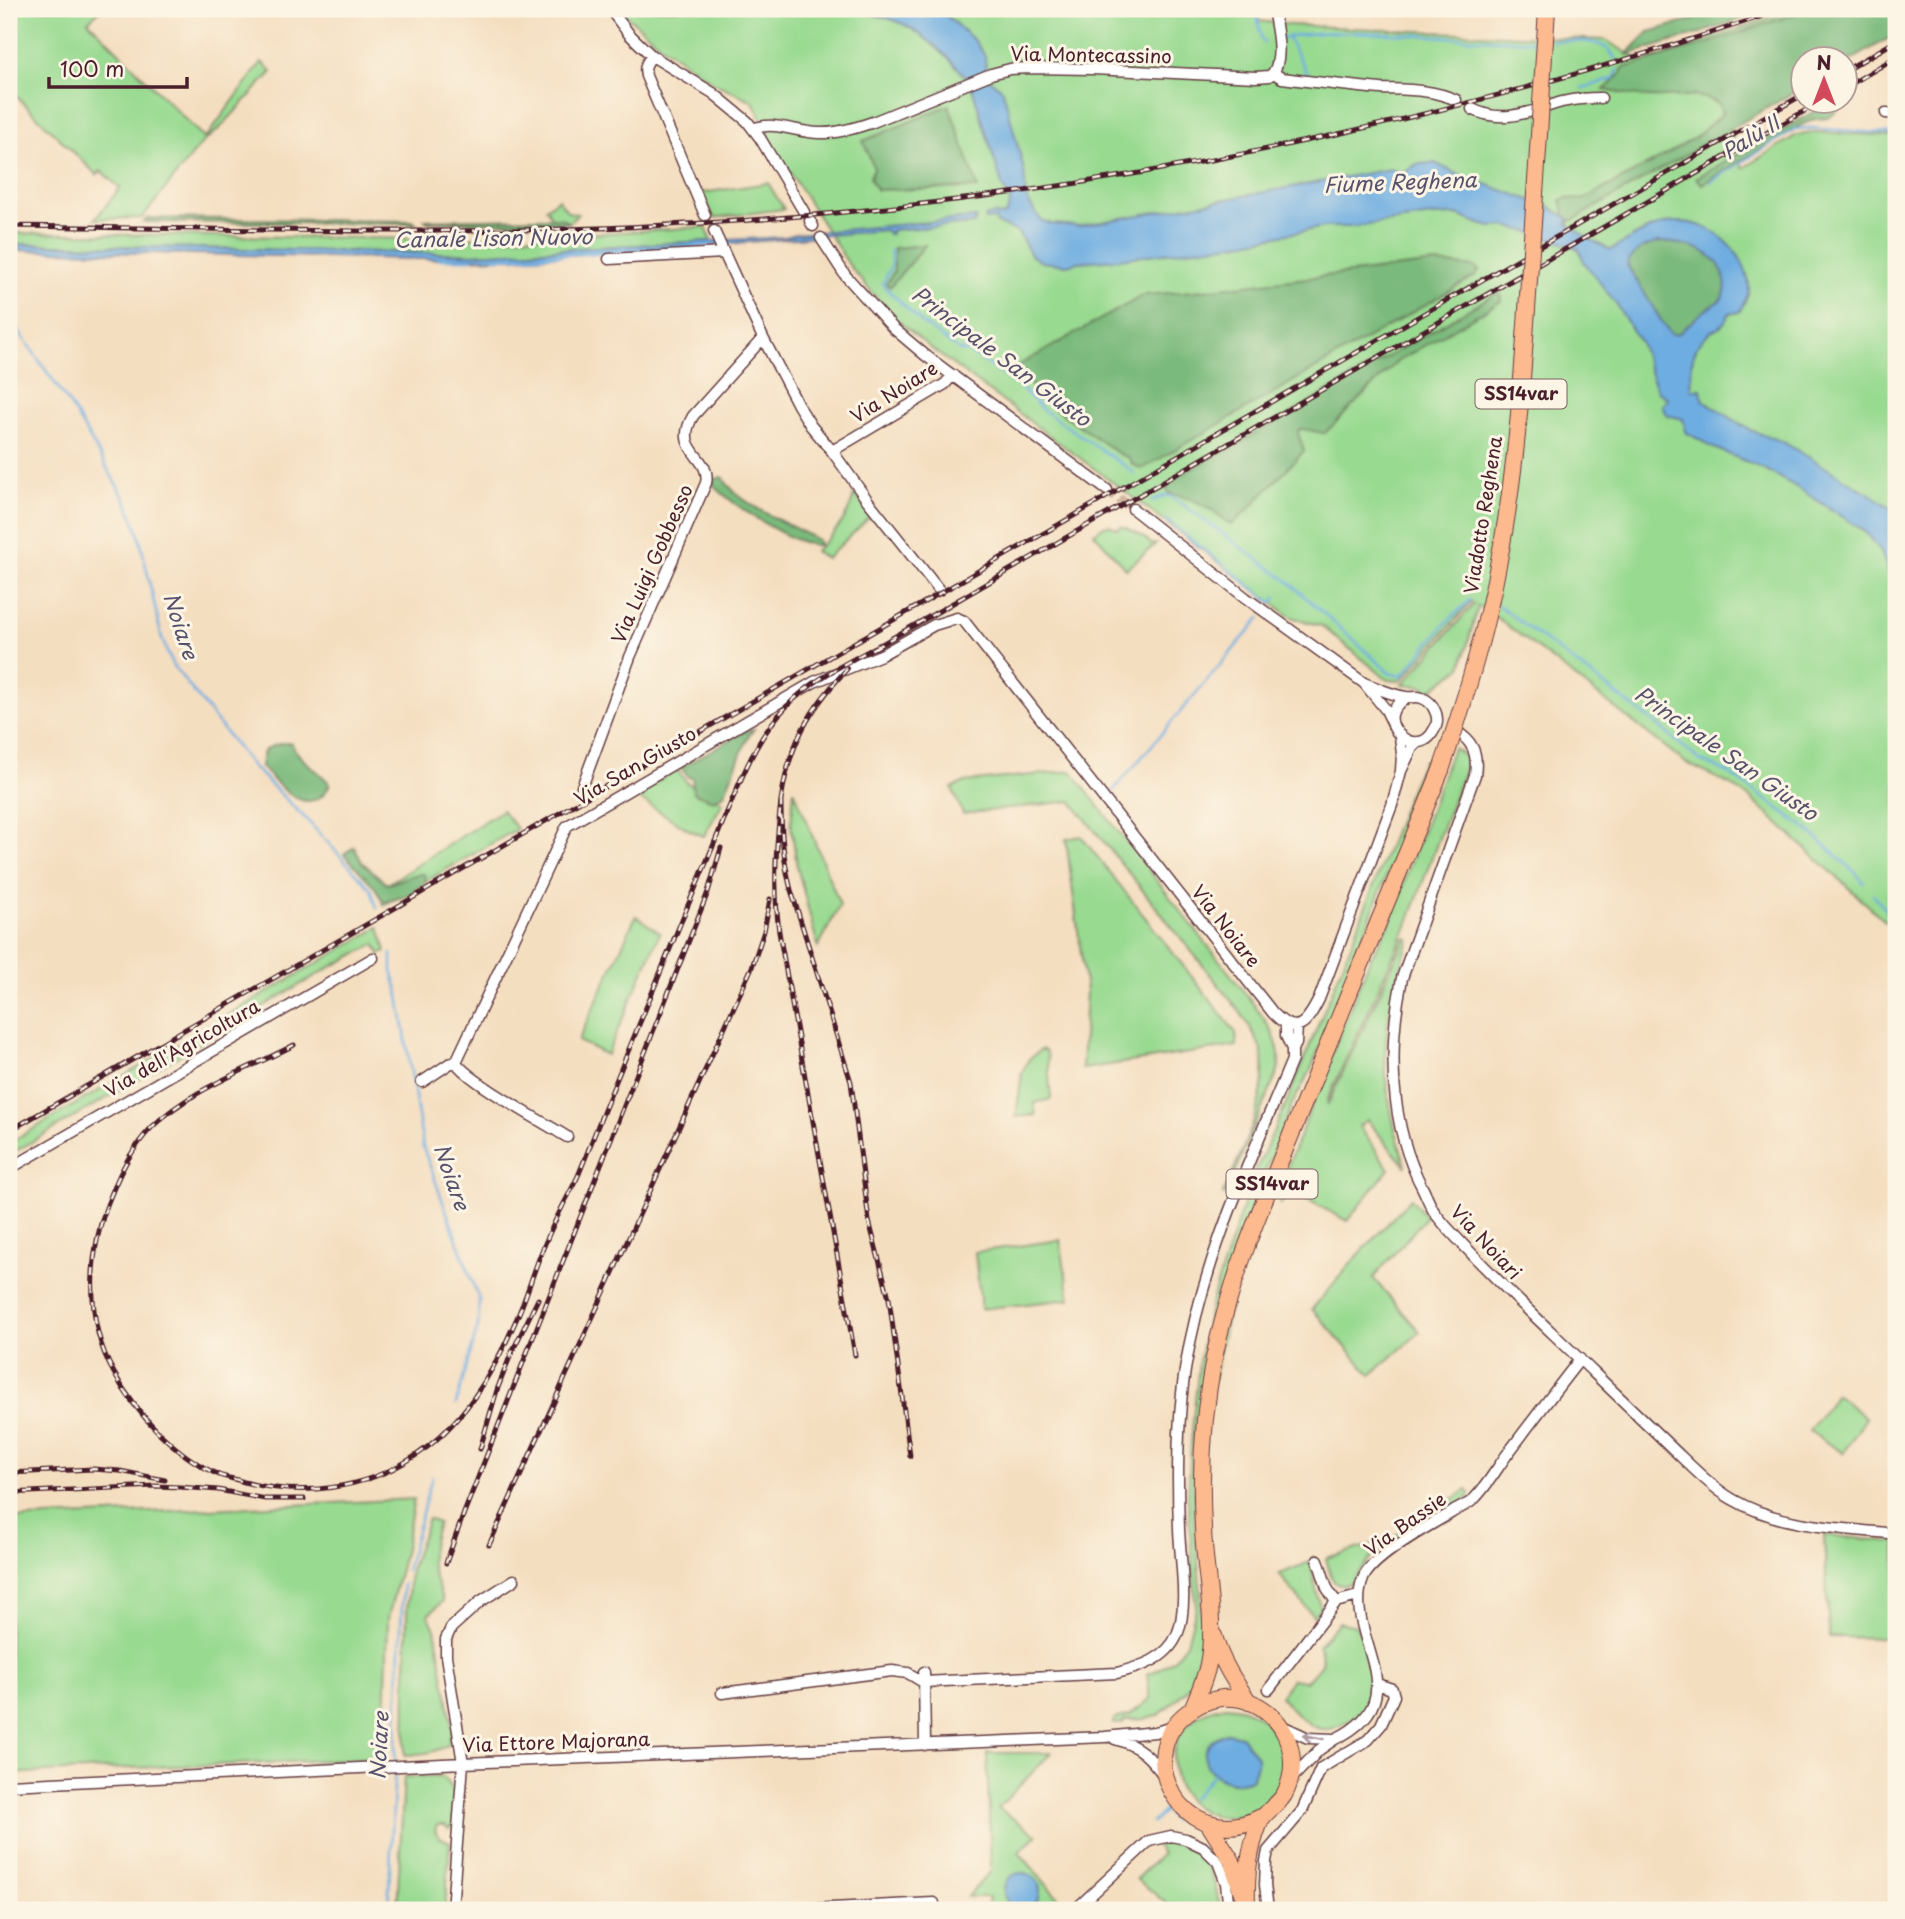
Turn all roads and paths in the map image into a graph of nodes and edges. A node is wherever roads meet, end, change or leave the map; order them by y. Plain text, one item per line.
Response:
1 (610, 9) edge
2 (1273, 9) edge
3 (1547, 9) edge
4 (652, 56) junction
5 (1273, 73) junction
6 (1601, 98) dead end
7 (1456, 100) dead end
8 (1472, 109) dead end
9 (754, 129) junction
10 (705, 215) dead end
11 (809, 220) dead end
12 (714, 231) dead end
13 (821, 238) dead end
14 (723, 251) junction
15 (609, 260) dead end
16 (763, 338) junction
17 (953, 375) junction
18 (832, 451) junction
19 (1107, 490) tunnel mouth
20 (1133, 509) tunnel mouth
21 (939, 590) dead end
22 (960, 618) joint
23 (1364, 683) junction
24 (1408, 698) junction
25 (1437, 717) junction
26 (1392, 722) junction
27 (1455, 732) junction
28 (1431, 735) junction
29 (1400, 737) junction
30 (1418, 742) junction
31 (1401, 771) junction
32 (582, 787) dead end
33 (373, 958) dead end
34 (1292, 1025) junction
35 (456, 1062) junction
36 (422, 1082) dead end
37 (567, 1137) dead end
38 (9, 1169) edge
39 (1580, 1359) junction
40 (1896, 1534) edge
41 (1318, 1560) dead end
42 (514, 1580) dead end
43 (1358, 1597) junction
44 (1336, 1602) junction
45 (1210, 1620) junction
46 (924, 1677) junction
47 (1377, 1684) junction
48 (1269, 1689) dead end
49 (722, 1693) dead end
50 (1250, 1702) junction
51 (1192, 1709) junction
52 (1280, 1725) junction
53 (1174, 1727) junction
54 (1105, 1737) junction
55 (1335, 1739) junction
56 (925, 1745) junction
57 (463, 1763) junction
58 (1165, 1778) junction
59 (1290, 1780) junction
60 (9, 1785) edge
61 (1261, 1817) junction
62 (1208, 1823) junction
63 (934, 1903) dead end
64 (452, 1910) edge
65 (790, 1910) edge
66 (1074, 1910) edge
67 (1229, 1910) edge
68 (1247, 1910) edge
69 (1268, 1910) edge

1 - 4 street
2 - 5 street
3 - 45 highway, Viadotto Reghena / SS14var, bridge
4 - 9 street
4 - 10 street
5 - 7 street, Via Montecassino
5 - 9 street, Via Montecassino
6 - 8 street
9 - 11 street
12 - 14 street
13 - 17 street, Via Noiare
14 - 15 street
14 - 16 street
16 - 18 street
16 - 32 street, Via Luigi Gobbesso
17 - 18 street, Via Noiare
17 - 19 street
18 - 21 street
20 - 23 street
22 - 34 street, Via Noiare
22 - 35 street, Via San Giusto
23 - 24 street
23 - 26 street
24 - 25 street
24 - 26 street
25 - 27 street, Via Noiari
25 - 28 street
26 - 29 street
27 - 28 street
27 - 39 street, Via Noiari
28 - 30 street
29 - 30 street
29 - 31 street
30 - 31 street
31 - 34 street
33 - 38 street, Via dell'Agricoltura
34 - 46 street
35 - 36 street
35 - 37 street
39 - 40 street, Via Noiari
39 - 43 street, Via Bassie
41 - 44 street
42 - 57 street
43 - 44 street
43 - 47 street
44 - 48 street
45 - 50 highway, SS14var
45 - 51 highway, SS14var
46 - 49 street
46 - 56 street
47 - 55 street
47 - 69 street
50 - 51 highway, SS14var
50 - 52 highway, SS14var
51 - 53 highway, SS14var
55 -> 52 street
52 - 59 highway
53 - 54 street, Via Ettore Majorana
53 - 58 highway, SS14var
54 - 56 street, Via Ettore Majorana
54 - 58 street, Via Ettore Majorana
55 - 59 street
56 - 57 street, Via Ettore Majorana
57 - 60 street, Via Ettore Majorana
57 - 64 street
58 - 62 highway
59 - 61 highway
61 - 62 highway
61 - 68 highway
62 - 68 highway
63 - 65 street
66 - 67 street

